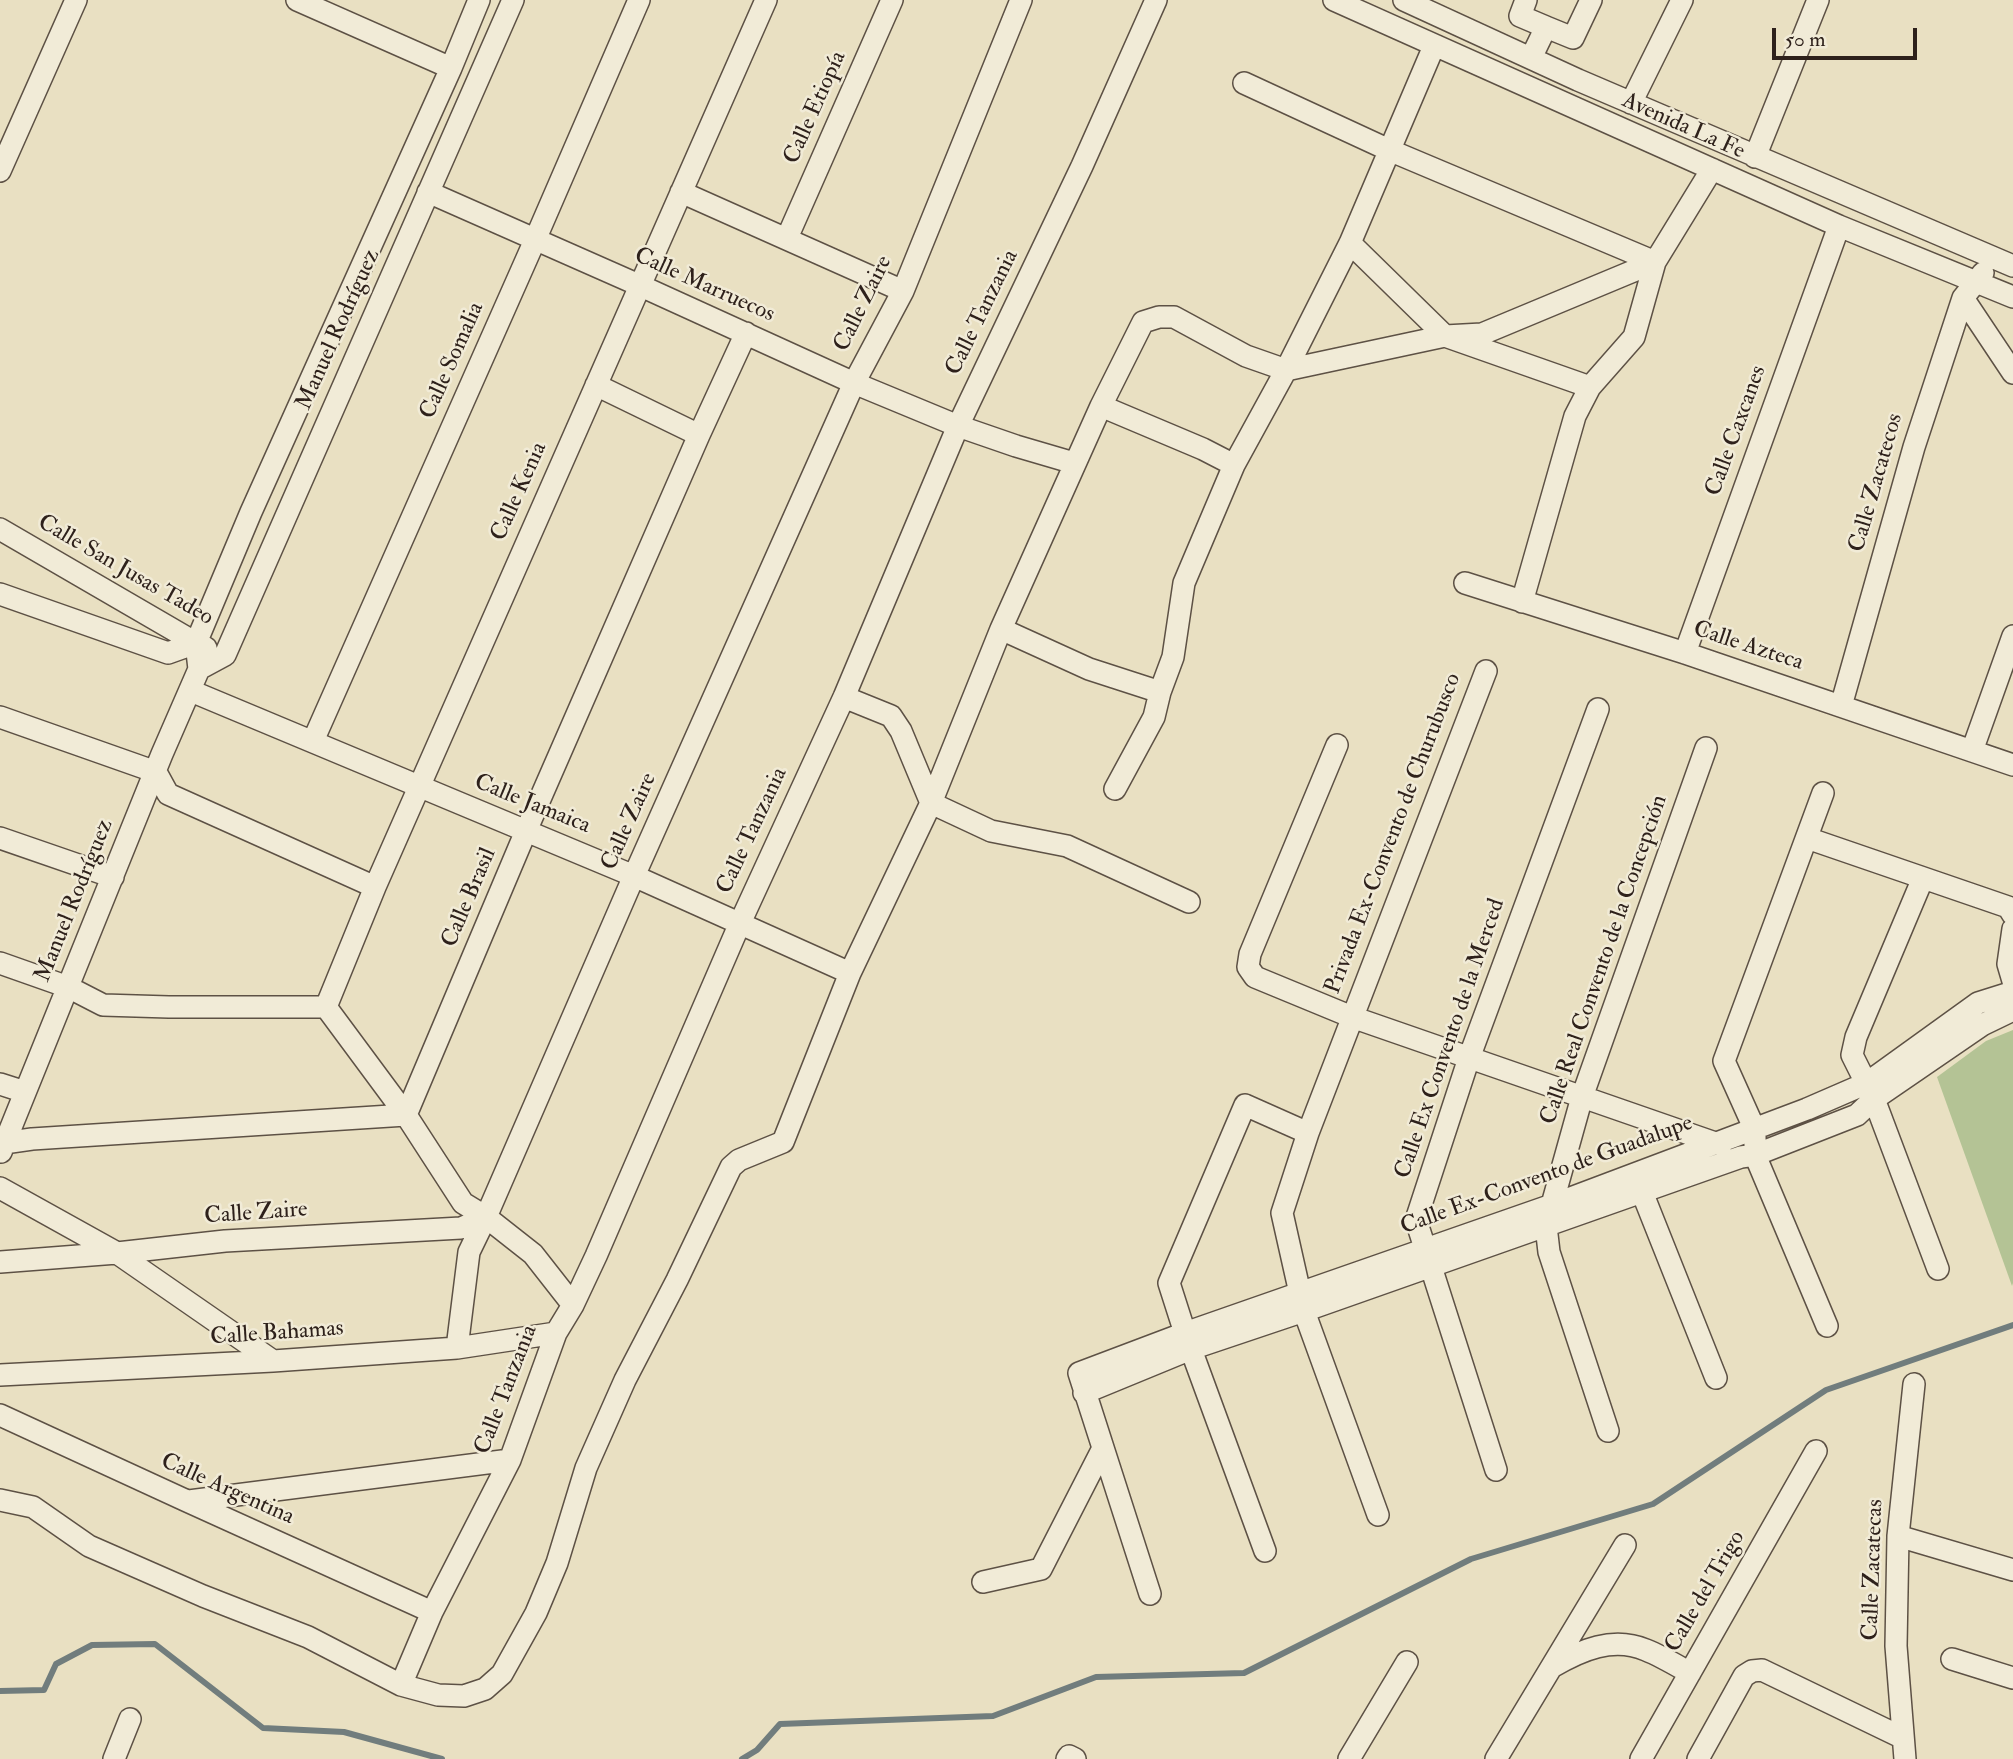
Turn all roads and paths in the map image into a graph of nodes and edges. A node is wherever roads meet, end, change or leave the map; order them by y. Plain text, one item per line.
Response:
1 (76, 0) edge
2 (297, 0) edge
3 (479, 0) edge
4 (513, 0) edge
5 (639, 0) edge
6 (766, 0) edge
7 (892, 0) edge
8 (1021, 0) edge
9 (1156, 0) edge
10 (1335, 0) edge
11 (1404, 0) edge
12 (1526, 0) edge
13 (1591, 0) edge
14 (1682, 0) edge
15 (1818, 0) edge
16 (1546, 27) junction
17 (1434, 46) junction
18 (1531, 58) junction
19 (451, 68) junction
20 (1244, 83) dead end
21 (1631, 103) junction
22 (1390, 150) junction
23 (1755, 157) junction
24 (1712, 169) junction
25 (0, 171) edge
26 (428, 192) junction
27 (681, 192) junction
28 (1839, 226) junction
29 (787, 238) junction
30 (535, 240) junction
31 (1350, 243) junction
32 (1655, 262) junction
33 (2005, 263) edge
34 (641, 286) junction
35 (1970, 289) junction
36 (903, 291) junction
37 (2013, 297) edge
38 (746, 333) junction
39 (1445, 336) junction
40 (1286, 370) junction
41 (2013, 373) edge
42 (854, 383) junction
43 (596, 385) junction
44 (1590, 387) junction
45 (1101, 406) junction
46 (958, 426) junction
47 (699, 435) junction
48 (1074, 463) junction
49 (1234, 464) junction
50 (0, 530) edge
51 (1465, 583) dead end
52 (0, 594) edge
53 (1522, 602) junction
54 (1001, 629) junction
55 (2013, 636) edge
56 (196, 643) junction
57 (1685, 653) junction
58 (225, 655) junction
59 (199, 669) junction
60 (1486, 671) dead end
61 (191, 691) junction
62 (1160, 692) junction
63 (844, 697) junction
64 (1841, 706) junction
65 (1598, 709) dead end
66 (0, 717) edge
67 (313, 741) junction
68 (1336, 745) dead end
69 (1706, 748) dead end
70 (1972, 751) junction
71 (2013, 765) edge
72 (156, 772) junction
73 (420, 788) junction
74 (1115, 789) dead end
75 (1823, 793) dead end
76 (931, 803) junction
77 (526, 831) junction
78 (0, 838) edge
79 (1807, 838) junction
80 (634, 876) junction
81 (113, 877) junction
82 (1923, 877) junction
83 (375, 887) junction
84 (1189, 902) dead end
85 (2013, 915) edge
86 (740, 923) junction
87 (2013, 929) edge
88 (0, 963) edge
89 (850, 973) junction
90 (2013, 981) edge
91 (68, 988) junction
92 (2013, 992) edge
93 (327, 1006) junction
94 (2013, 1010) edge
95 (1352, 1017) junction
96 (1469, 1058) junction
97 (0, 1084) edge
98 (1870, 1091) junction
99 (25, 1092) junction
100 (1582, 1097) junction
101 (406, 1115) junction
102 (1755, 1130) junction
103 (1308, 1133) junction
104 (1716, 1143) junction
105 (2, 1148) edge
106 (1748, 1156) junction
107 (1649, 1169) junction
108 (0, 1188) edge
109 (1642, 1192) junction
110 (1552, 1205) junction
111 (486, 1217) junction
112 (1546, 1226) junction
113 (117, 1254) junction
114 (1428, 1257) junction
115 (0, 1262) edge
116 (1938, 1269) dead end
117 (1302, 1303) junction
118 (573, 1305) junction
119 (1827, 1326) dead end
120 (555, 1333) junction
121 (1188, 1341) junction
122 (457, 1348) junction
123 (273, 1361) junction
124 (0, 1375) edge
125 (1716, 1378) dead end
126 (1914, 1384) dead end
127 (0, 1415) edge
128 (1608, 1431) dead end
129 (1102, 1450) junction
130 (1816, 1451) dead end
131 (510, 1460) junction
132 (1496, 1470) dead end
133 (0, 1500) edge
134 (187, 1502) junction
135 (1378, 1515) dead end
136 (1898, 1536) junction
137 (1625, 1545) dead end
138 (1265, 1551) dead end
139 (2013, 1570) edge
140 (983, 1582) dead end
141 (1150, 1594) dead end
142 (432, 1612) junction
143 (1952, 1659) dead end
144 (1407, 1662) dead end
145 (1551, 1668) junction
146 (1690, 1673) junction
147 (2013, 1678) edge
148 (401, 1685) junction
149 (130, 1719) dead end
150 (1904, 1749) edge
151 (114, 1759) edge
152 (1349, 1759) edge
153 (1496, 1759) edge
154 (1641, 1759) edge
155 (1698, 1759) edge

1 - 25 street
2 - 19 street
3 - 19 street, Manuel Rodríguez
4 - 26 street, Manuel Rodríguez
5 - 30 street, Calle Somalia
6 - 27 street, Calle Kenia
7 - 29 street, Calle Etiopía
8 - 36 street, Calle Zaire
9 - 46 street, Calle Tanzania
10 - 17 street, Avenida La Fe
11 - 18 street, Avenida La Fe
12 - 16 street
13 - 16 street
14 - 21 street
15 - 23 street
16 - 18 street
17 - 22 street
17 - 24 street, Avenida La Fe
18 - 21 street, Avenida La Fe
19 - 56 street, Manuel Rodríguez
20 - 22 street
21 - 23 street, Avenida La Fe
22 - 31 street
22 - 32 street
23 - 33 street, Avenida La Fe
24 - 28 street, Avenida La Fe
24 - 32 street
26 - 30 street, Calle Marruecos
26 - 58 street, Manuel Rodríguez
27 - 29 street
27 - 34 street, Calle Kenia
28 - 35 street, Avenida La Fe
28 - 57 street, Calle Caxcanes
29 - 36 street
30 - 34 street, Calle Marruecos
30 - 67 street, Calle Somalia
31 - 39 street
31 - 40 street
32 - 39 street
32 - 44 street
33 - 35 street
34 - 38 street, Calle Marruecos
34 - 43 street, Calle Kenia
35 - 37 street, Avenida La Fe
35 - 41 street
35 - 64 street, Calle Zacatecos
36 - 42 street, Calle Zaire
38 - 42 street, Calle Marruecos
38 - 47 street, Calle Brasil
39 - 40 street
39 - 44 street
40 - 45 street
40 - 49 street
42 - 46 street, Calle Marruecos
42 - 80 street, Calle Zaire
43 - 47 street
43 - 73 street, Calle Kenia
44 - 53 street
45 - 48 street
45 - 49 street
46 - 48 street, Calle Marruecos
46 - 63 street, Calle Tanzania
47 - 77 street, Calle Brasil
48 - 54 street
49 - 62 street
50 - 56 street, Calle San Jusas Tadeo
51 - 53 street, Calle Azteca
52 - 56 street
53 - 57 street, Calle Azteca
54 - 62 street
54 - 76 street
55 - 70 street
56 - 58 street, Calle San Jusas Tadeo
56 - 59 street, Manuel Rodríguez
57 - 64 street, Calle Azteca
58 - 59 street
59 - 61 street, Manuel Rodríguez
60 - 95 street, Privada Ex-Convento de Churubusco
61 - 67 street, Calle Jamaica
61 - 72 street, Manuel Rodríguez
62 - 74 street
63 - 76 street
63 - 86 street, Calle Tanzania
64 - 70 street, Calle Azteca
65 - 96 street, Calle Ex Convento de la Merced
66 - 72 street
67 - 73 street, Calle Jamaica
68 - 95 street
69 - 100 street, Calle Real Convento de la Concepción
70 - 71 street, Calle Azteca
72 - 81 street, Manuel Rodríguez
72 - 83 street
73 - 77 street, Calle Jamaica
73 - 83 street, Calle Kenia
75 - 79 street
76 - 84 street
76 - 89 street
77 - 80 street, Calle Jamaica
77 - 101 street, Calle Brasil
78 - 81 street
79 - 82 street
79 - 102 street
80 - 86 street, Calle Jamaica
80 - 111 street, Calle Zaire
81 - 91 street, Manuel Rodríguez
82 - 85 street
82 - 98 street
83 - 93 street, Calle Kenia
86 - 89 street, Calle Jamaica
86 - 118 street, Calle Tanzania
87 - 90 street
88 - 91 street
89 - 148 street
91 - 93 street
91 - 99 street, Manuel Rodríguez
92 - 98 street, Calle Ex-Convento de Guadalupe
93 - 101 street
94 - 98 street, Calle Ex-Convento de Guadalupe
95 - 96 street
95 - 103 street, Privada Ex-Convento de Churubusco
96 - 100 street
96 - 114 street, Calle Ex Convento de la Merced
97 - 99 street
98 - 102 street, Calle Ex-Convento de Guadalupe
98 - 106 street, Calle Ex-Convento de Guadalupe
98 - 116 street
99 - 105 street, Manuel Rodríguez
100 - 104 street
100 - 110 street, Calle Real Convento de la Concepción
101 - 105 street
101 - 111 street
102 - 104 street, Calle Ex-Convento de Guadalupe
102 - 106 street
103 - 117 street, Privada Ex-Convento de Churubusco
103 - 121 street
104 - 106 street
104 - 107 street, Calle Ex-Convento de Guadalupe
106 - 109 street, Calle Ex-Convento de Guadalupe
106 - 119 street
107 - 109 street
107 - 110 street, Calle Ex-Convento de Guadalupe
108 - 113 street
109 - 112 street, Calle Ex-Convento de Guadalupe
109 - 125 street
110 - 112 street, Calle Real Convento de la Concepción
110 - 114 street, Calle Ex-Convento de Guadalupe
111 - 113 street, Calle Zaire
111 - 118 street
111 - 122 street
112 - 114 street, Calle Ex-Convento de Guadalupe
112 - 128 street, Calle Real Convento de la Concepción
113 - 115 street, Calle Zaire
113 - 123 street
114 - 117 street, Calle Ex-Convento de Guadalupe
114 - 132 street, Calle Ex Convento de la Merced
117 - 121 street, Calle Ex-Convento de Guadalupe
117 - 135 street, Privada Ex-Convento de Churubusco
118 - 120 street, Calle Tanzania
120 - 122 street, Calle Bahamas
120 - 131 street, Calle Tanzania
121 - 129 street, Calle Ex-Convento de Guadalupe
121 - 138 street
122 - 123 street, Calle Bahamas
123 - 124 street, Calle Bahamas
126 - 136 street, Calle Zacatecas
127 - 134 street, Calle Argentina
129 - 140 street
129 - 141 street
130 - 146 street, Calle del Trigo
131 - 134 street
131 - 142 street, Calle Tanzania
133 - 148 street
134 - 142 street, Calle Argentina
136 - 139 street
136 - 150 street, Calle Zacatecas
137 - 145 street
142 - 148 street, Calle Tanzania
143 - 147 street
144 - 152 street
145 - 146 street
145 - 153 street
146 - 154 street, Calle del Trigo
149 - 151 street
150 - 155 street

